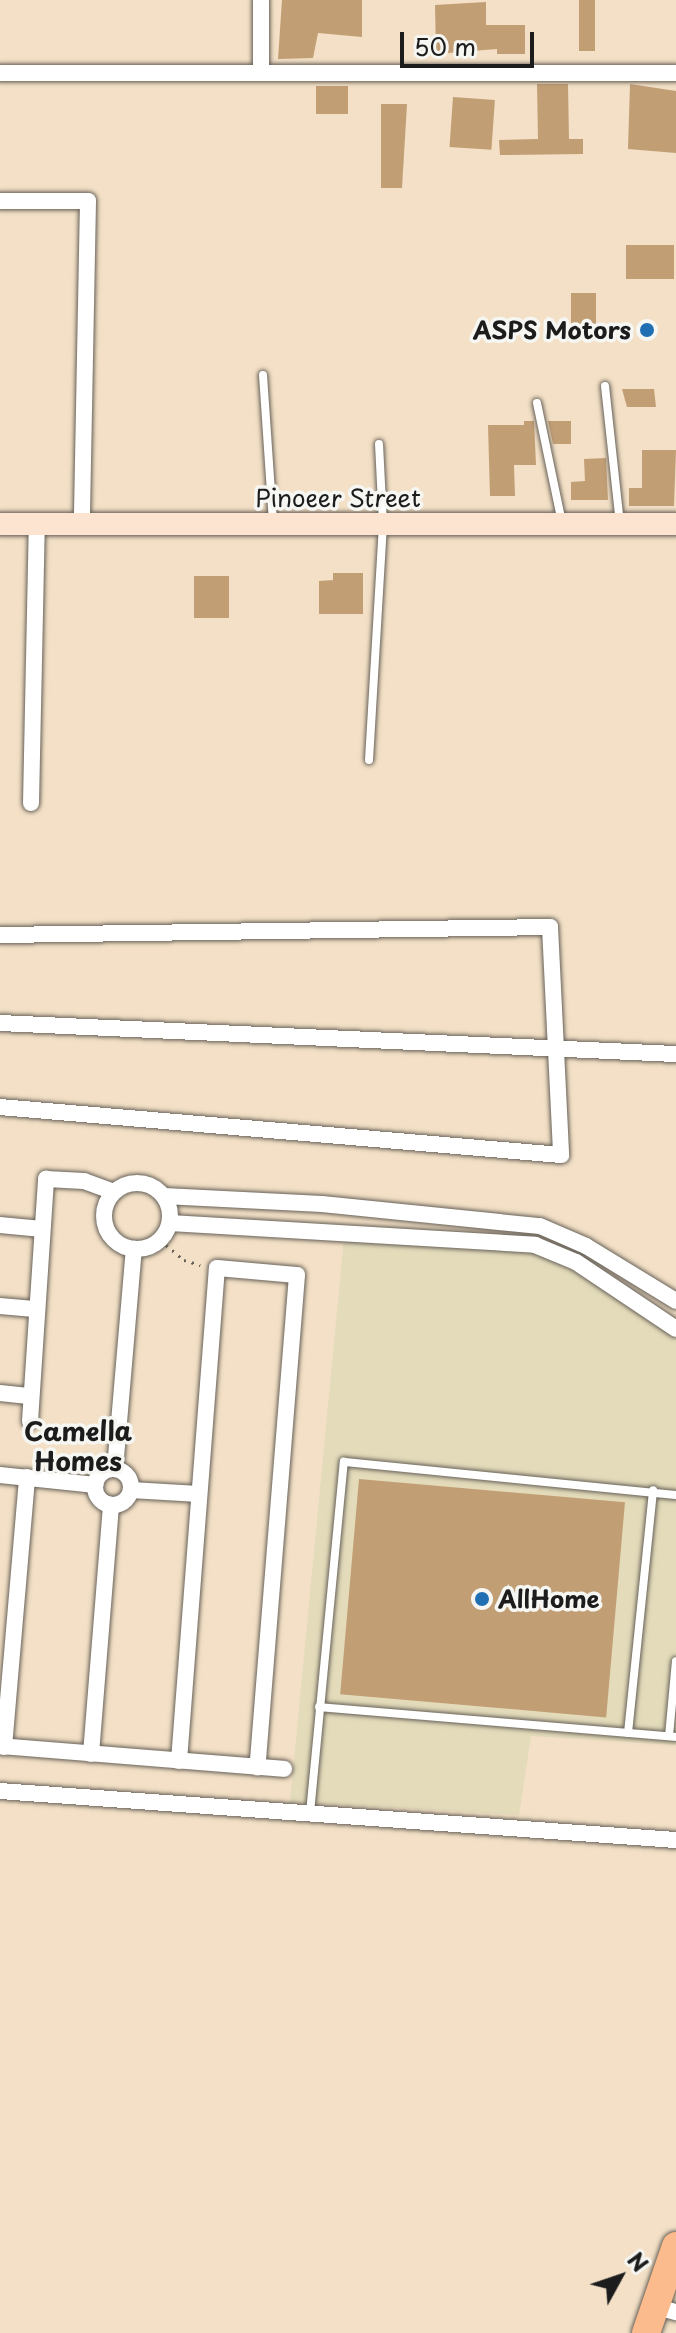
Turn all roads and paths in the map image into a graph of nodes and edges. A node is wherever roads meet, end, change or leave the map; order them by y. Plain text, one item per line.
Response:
1 (261, 0) edge
2 (261, 70) junction
3 (0, 73) edge
4 (676, 73) edge
5 (0, 201) edge
6 (263, 375) dead end
7 (605, 386) dead end
8 (537, 403) dead end
9 (379, 444) dead end
10 (383, 523) junction
11 (0, 524) edge
12 (37, 524) junction
13 (82, 524) junction
14 (273, 524) junction
15 (562, 524) junction
16 (620, 524) junction
17 (676, 524) edge
18 (369, 760) dead end
19 (31, 803) dead end
20 (0, 935) edge
21 (0, 1023) edge
22 (556, 1049) junction
23 (676, 1054) edge
24 (0, 1107) edge
25 (114, 1192) junction
26 (164, 1196) junction
27 (170, 1223) junction
28 (0, 1225) edge
29 (42, 1229) junction
30 (160, 1240) junction
31 (134, 1249) junction
32 (217, 1268) junction
33 (676, 1301) edge
34 (0, 1306) edge
35 (37, 1309) junction
36 (676, 1329) edge
37 (0, 1393) edge
38 (31, 1396) junction
39 (30, 1421) dead end
40 (115, 1469) junction
41 (0, 1475) edge
42 (27, 1477) junction
43 (95, 1485) junction
44 (131, 1490) junction
45 (653, 1490) junction
46 (199, 1494) junction
47 (676, 1495) edge
48 (111, 1505) junction
49 (676, 1661) edge
50 (319, 1707) junction
51 (628, 1733) junction
52 (672, 1736) edge
53 (2, 1747) edge
54 (91, 1754) junction
55 (179, 1761) junction
56 (257, 1767) junction
57 (284, 1769) dead end
58 (0, 1791) edge
59 (309, 1814) junction
60 (676, 1840) edge
61 (676, 2246) edge
62 (660, 2317) edge

1 - 2 street
2 - 3 street
2 - 4 street
5 - 13 street
6 - 14 lane
7 - 16 lane
8 - 15 lane
9 - 10 lane
10 - 14 main road, Pinoeer Street
10 - 15 main road, Pinoeer Street
10 - 18 lane
11 - 12 main road, Pinoeer Street
12 - 13 main road, Pinoeer Street
12 - 19 street
13 - 14 main road, Pinoeer Street
15 - 16 main road, Pinoeer Street
16 - 17 main road, Pinoeer Street
20 - 22 street
21 - 22 street
22 - 23 street
22 - 24 street
25 - 26 street
25 - 29 street
25 - 31 street
26 - 27 street
26 - 33 street
27 - 30 street
27 - 36 street
28 - 29 street
29 - 35 street
30 - 31 street
30 - 32 path
31 - 40 street
32 - 46 street
32 - 56 street
34 - 35 street
35 - 38 street
37 - 38 street
38 - 39 street
40 - 43 street
40 - 44 street
41 - 42 street
42 - 43 street
42 - 53 street
43 - 48 street
44 - 46 street
44 - 48 street
45 - 47 lane
45 - 50 lane
45 - 51 lane
46 - 55 street
48 - 54 street
49 - 52 lane
50 - 51 lane
50 - 59 lane
51 - 52 lane
53 - 54 street
54 - 55 street
55 - 56 street
56 - 57 street
58 - 59 street
59 - 60 street
61 - 62 highway

